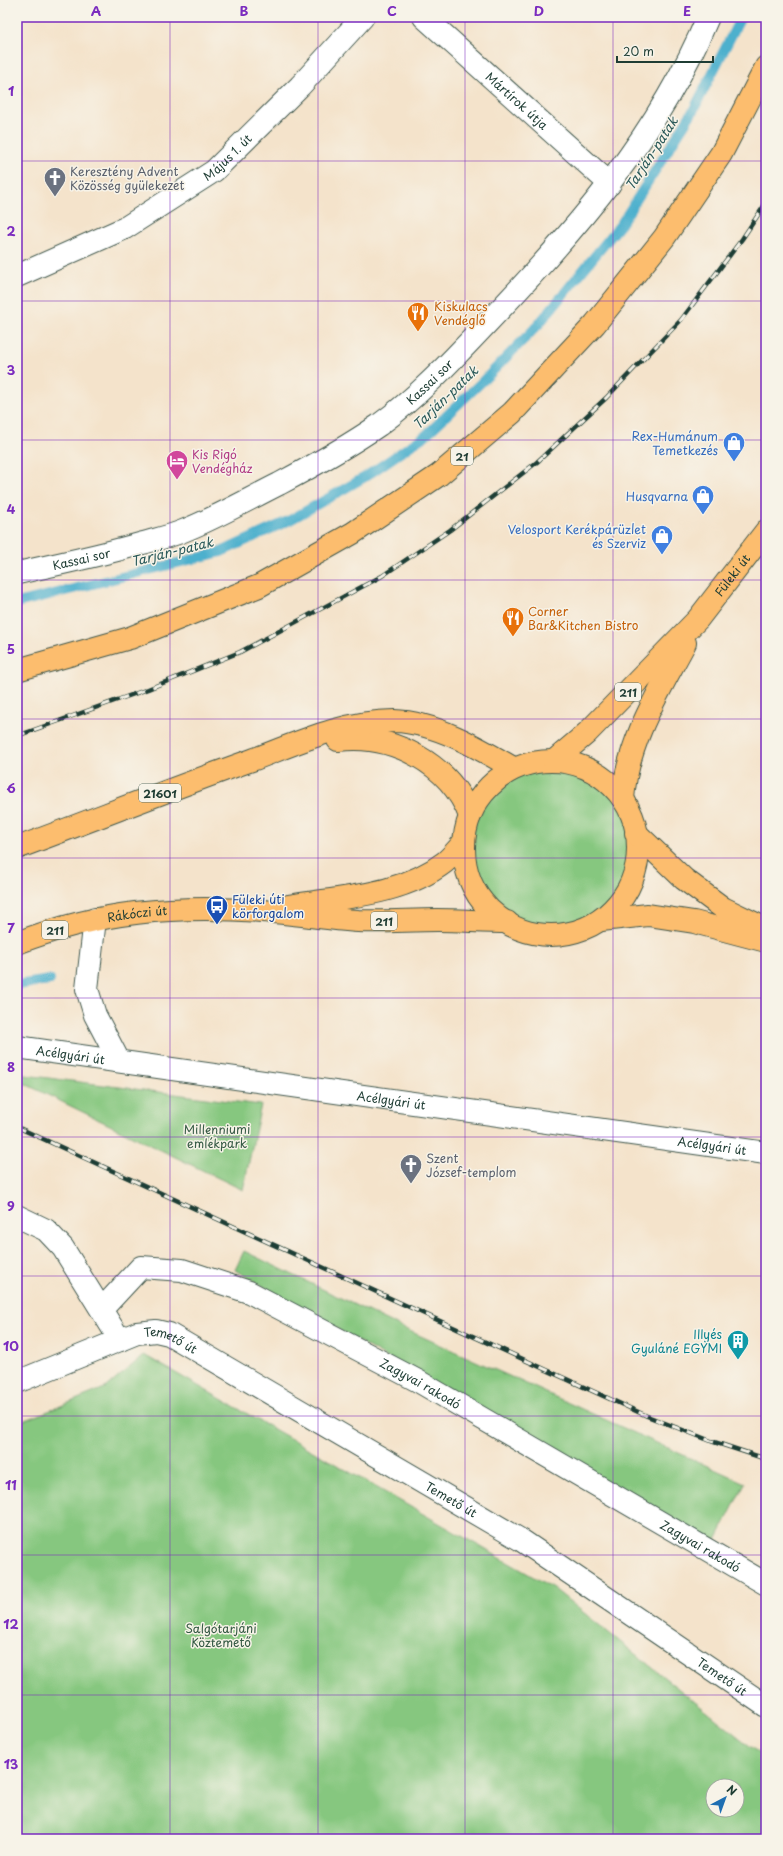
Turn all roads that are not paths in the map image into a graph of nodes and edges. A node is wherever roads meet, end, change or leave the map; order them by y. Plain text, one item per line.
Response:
1 (363, 17) edge
2 (424, 17) edge
3 (708, 17) edge
4 (766, 67) edge
5 (610, 184) junction
6 (17, 276) edge
7 (766, 531) edge
8 (17, 573) edge
9 (698, 619) junction
10 (17, 670) edge
11 (289, 746) junction
12 (554, 761) junction
13 (514, 768) junction
14 (623, 799) junction
15 (470, 816) junction
16 (636, 833) junction
17 (464, 842) junction
18 (24, 845) edge
19 (261, 911) junction
20 (95, 919) junction
21 (601, 920) junction
22 (507, 922) junction
23 (766, 929) edge
24 (766, 941) edge
25 (17, 944) edge
26 (17, 1047) edge
27 (119, 1061) junction
28 (766, 1153) edge
29 (17, 1216) edge
30 (102, 1309) junction
31 (120, 1340) junction
32 (17, 1382) edge
33 (766, 1584) edge
34 (766, 1706) edge

1 - 6 street, Május 1. út
2 - 5 street, Mártírok útja
3 - 5 street, Kassai sor
4 - 10 main road, 21
5 - 8 street, Kassai sor
7 - 9 main road, Füleki út / 211
9 - 12 main road, 211
9 - 14 main road, 211
11 - 13 main road, 21601
11 - 15 main road, 21601
11 - 18 main road, 21601
12 - 13 main road, 211
12 - 14 main road, 211
13 - 15 main road, 211
14 - 16 main road, 211
15 - 17 main road, 211
16 - 21 main road, 211
16 - 23 main road
17 - 19 main road, 211
17 - 22 main road, 211
19 - 20 main road, Rákóczi út / 211
19 - 22 main road, 211
20 - 25 main road, Rákóczi út / 211
20 - 27 street
21 - 22 main road, 211
21 - 24 main road
26 - 27 street, Acélgyári út
27 - 28 street, Acélgyári út
29 - 30 street
30 - 31 street
30 - 33 street, Zagyvai rakodó
31 - 32 street, Temető út
31 - 34 street, Temető út

